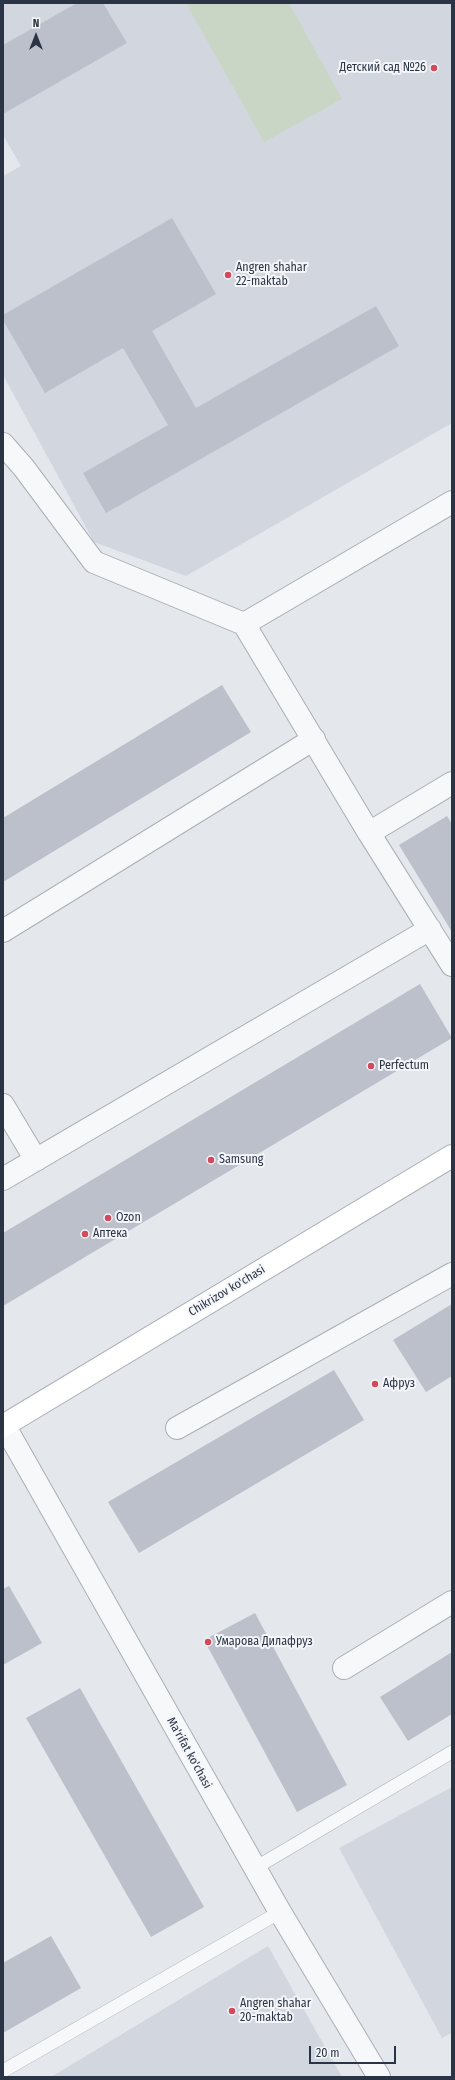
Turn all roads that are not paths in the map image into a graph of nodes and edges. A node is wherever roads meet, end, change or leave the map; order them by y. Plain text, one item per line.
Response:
1 (3, 444) edge
2 (452, 502) edge
3 (244, 624) junction
4 (314, 739) junction
5 (452, 783) edge
6 (369, 833) junction
7 (430, 930) junction
8 (3, 931) edge
9 (452, 965) edge
10 (3, 1105) edge
11 (452, 1156) edge
12 (36, 1160) junction
13 (3, 1179) edge
14 (452, 1274) edge
15 (4, 1426) edge
16 (177, 1428) dead end
17 (452, 1602) edge
18 (344, 1668) dead end
19 (452, 1752) edge
20 (254, 1868) junction
21 (280, 1912) junction
22 (3, 2071) edge
23 (380, 2077) edge

1 - 3 street
2 - 3 street
3 - 4 street
4 - 6 street
4 - 8 street
5 - 6 street
6 - 7 street
7 - 9 street
7 - 12 street
10 - 12 street
11 - 15 main road, Chikrizov ko'chasi
12 - 13 street
14 - 16 street
15 - 20 street, Ma'rifat ko'chasi
17 - 18 street
19 - 20 lane
20 - 21 street, Ma'rifat ko'chasi
21 - 22 lane
21 - 23 street, Ma'rifat ko'chasi

